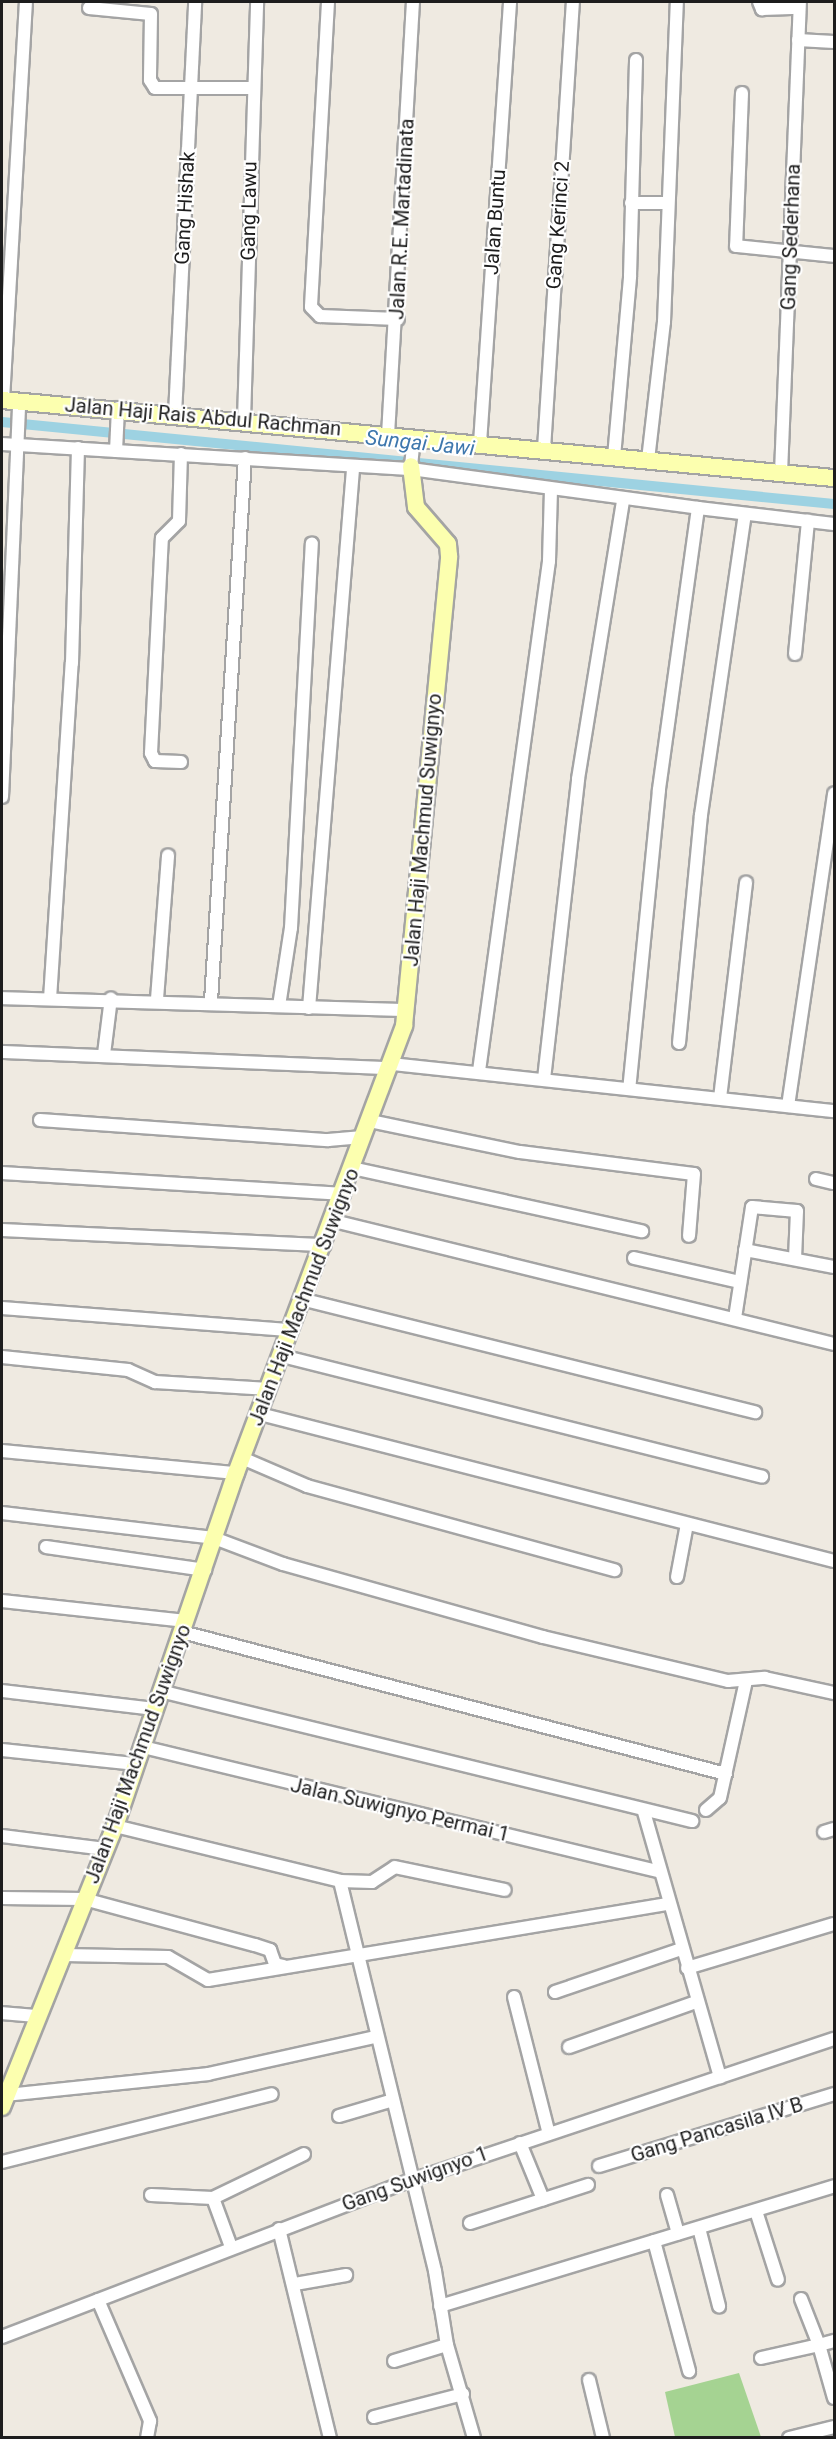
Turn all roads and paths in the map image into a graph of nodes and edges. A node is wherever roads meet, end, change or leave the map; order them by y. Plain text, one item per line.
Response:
1 (26, 2) edge
2 (195, 2) edge
3 (257, 2) edge
4 (328, 2) edge
5 (413, 2) edge
6 (510, 2) edge
7 (573, 2) edge
8 (677, 2) edge
9 (759, 2) edge
10 (800, 5) edge
11 (89, 8) dead end
12 (798, 40) junction
13 (834, 42) edge
14 (636, 60) dead end
15 (191, 86) junction
16 (252, 88) junction
17 (742, 93) dead end
18 (631, 203) junction
19 (668, 203) junction
20 (790, 253) junction
21 (834, 256) edge
22 (398, 319) junction
23 (11, 402) edge
24 (118, 415) junction
25 (175, 415) junction
26 (244, 420) junction
27 (388, 435) junction
28 (18, 439) junction
29 (414, 441) junction
30 (480, 443) junction
31 (2, 444) edge
32 (78, 448) junction
33 (116, 449) junction
34 (544, 449) junction
35 (181, 454) junction
36 (614, 456) junction
37 (245, 458) junction
38 (648, 460) junction
39 (411, 468) junction
40 (353, 469) junction
41 (781, 473) junction
42 (834, 478) edge
43 (551, 490) junction
44 (622, 500) junction
45 (698, 508) junction
46 (745, 514) junction
47 (808, 521) junction
48 (834, 524) edge
49 (312, 544) dead end
50 (795, 654) dead end
51 (181, 762) dead end
52 (834, 793) edge
53 (2, 797) edge
54 (168, 855) dead end
55 (746, 883) dead end
56 (2, 998) edge
57 (111, 998) junction
58 (51, 999) junction
59 (157, 999) junction
60 (211, 1001) junction
61 (279, 1006) junction
62 (309, 1008) junction
63 (405, 1010) junction
64 (679, 1043) dead end
65 (2, 1052) edge
66 (104, 1054) junction
67 (391, 1066) junction
68 (478, 1071) junction
69 (544, 1079) junction
70 (629, 1088) junction
71 (720, 1098) junction
72 (788, 1106) junction
73 (834, 1111) edge
74 (40, 1120) dead end
75 (370, 1121) junction
76 (363, 1137) junction
77 (352, 1168) junction
78 (2, 1173) edge
79 (816, 1179) dead end
80 (834, 1182) edge
81 (344, 1194) junction
82 (334, 1221) junction
83 (2, 1230) edge
84 (642, 1231) dead end
85 (689, 1236) dead end
86 (325, 1245) junction
87 (745, 1250) junction
88 (634, 1258) dead end
89 (795, 1259) junction
90 (834, 1267) edge
91 (740, 1282) junction
92 (305, 1300) junction
93 (2, 1308) edge
94 (735, 1318) junction
95 (291, 1330) junction
96 (834, 1344) edge
97 (2, 1356) edge
98 (282, 1356) junction
99 (269, 1389) junction
100 (755, 1412) dead end
101 (260, 1414) junction
102 (2, 1451) edge
103 (239, 1466) junction
104 (762, 1477) dead end
105 (2, 1513) edge
106 (687, 1524) junction
107 (214, 1538) junction
108 (46, 1547) dead end
109 (834, 1561) edge
110 (205, 1570) junction
111 (615, 1570) dead end
112 (677, 1577) dead end
113 (2, 1601) edge
114 (184, 1627) junction
115 (746, 1681) junction
116 (2, 1691) edge
117 (160, 1691) junction
118 (834, 1693) edge
119 (155, 1709) junction
120 (143, 1747) junction
121 (2, 1750) edge
122 (136, 1764) junction
123 (726, 1774) junction
124 (706, 1810) dead end
125 (645, 1812) junction
126 (692, 1821) dead end
127 (115, 1826) junction
128 (2, 1836) edge
129 (105, 1849) junction
130 (657, 1872) junction
131 (340, 1881) junction
132 (505, 1890) dead end
133 (2, 1898) edge
134 (84, 1899) junction
135 (669, 1904) junction
136 (834, 1924) edge
137 (681, 1949) junction
138 (64, 1955) junction
139 (357, 1955) junction
140 (284, 1966) junction
141 (687, 1968) junction
142 (555, 1992) dead end
143 (514, 1997) dead end
144 (696, 2002) junction
145 (2, 2013) edge
146 (39, 2016) junction
147 (375, 2037) junction
148 (834, 2038) edge
149 (569, 2047) dead end
150 (720, 2077) junction
151 (5, 2092) edge
152 (272, 2094) dead end
153 (834, 2094) edge
154 (390, 2101) junction
155 (339, 2116) dead end
156 (549, 2134) junction
157 (520, 2143) junction
158 (304, 2154) dead end
159 (2, 2162) edge
160 (599, 2166) dead end
161 (409, 2181) junction
162 (588, 2185) dead end
163 (834, 2186) edge
164 (151, 2195) dead end
165 (667, 2195) dead end
166 (213, 2198) junction
167 (543, 2199) junction
168 (756, 2211) junction
169 (470, 2223) dead end
170 (699, 2228) junction
171 (279, 2229) junction
172 (678, 2233) junction
173 (654, 2241) junction
174 (231, 2247) junction
175 (346, 2275) dead end
176 (778, 2280) dead end
177 (295, 2284) junction
178 (801, 2299) dead end
179 (98, 2300) junction
180 (440, 2306) junction
181 (719, 2306) dead end
182 (2, 2337) edge
183 (834, 2341) edge
184 (447, 2345) junction
185 (819, 2345) junction
186 (761, 2358) dead end
187 (394, 2361) dead end
188 (689, 2371) dead end
189 (589, 2380) dead end
190 (463, 2394) junction
191 (834, 2398) edge
192 (374, 2417) dead end
193 (834, 2427) edge
194 (147, 2438) edge
195 (330, 2438) edge
196 (474, 2438) edge
197 (603, 2438) edge
198 (789, 2438) edge

1 - 23 street
2 - 15 street, Gang Hishak
3 - 16 street, Gang Lawu
4 - 22 street
5 - 22 street, Jalan R.E. Martadinata
6 - 30 street, Jalan Buntu
7 - 34 street, Gang Kerinci 2
8 - 19 street
9 - 10 street
10 - 12 street, Gang Sederhana
11 - 15 street
12 - 13 street
12 - 20 street, Gang Sederhana
14 - 18 street
15 - 16 street
15 - 25 street, Gang Hishak
16 - 26 street, Gang Lawu
17 - 20 street
18 - 19 street
18 - 36 street
19 - 38 street
20 - 21 street
20 - 41 street, Gang Sederhana
22 - 27 street, Jalan R.E. Martadinata
23 - 24 street, Jalan Haji Rais Abdul Rachman
23 - 28 street
24 - 25 street, Jalan Haji Rais Abdul Rachman
24 - 33 street
25 - 26 street, Jalan Haji Rais Abdul Rachman
26 - 27 street, Jalan Haji Rais Abdul Rachman
27 - 29 street, Jalan Haji Rais Abdul Rachman
28 - 31 street
28 - 32 street
28 - 53 street
29 - 30 street, Jalan Haji Rais Abdul Rachman
29 - 39 street
30 - 34 street, Jalan Haji Rais Abdul Rachman
32 - 33 street
32 - 58 street
33 - 35 street
34 - 36 street, Jalan Haji Rais Abdul Rachman
35 - 37 street
35 - 51 street
36 - 38 street, Jalan Haji Rais Abdul Rachman
37 - 40 street
37 - 60 street
38 - 41 street, Jalan Haji Rais Abdul Rachman
39 - 40 street
39 - 43 street
39 - 63 street, Jalan Haji Machmud Suwignyo
40 - 62 street
41 - 42 street, Jalan Haji Rais Abdul Rachman
43 - 44 street
43 - 68 street
44 - 45 street
44 - 69 street
45 - 46 street
45 - 70 street
46 - 47 street
46 - 64 street
47 - 48 street
47 - 50 street
49 - 61 street
52 - 72 street
54 - 59 street
55 - 71 street
56 - 58 street
57 - 58 street
57 - 59 street
57 - 66 street
59 - 60 street
60 - 61 street
61 - 62 street
62 - 63 street
63 - 67 street, Jalan Haji Machmud Suwignyo
65 - 66 street
66 - 67 street
67 - 68 street
67 - 75 street, Jalan Haji Machmud Suwignyo
68 - 69 street
69 - 70 street
70 - 71 street
71 - 72 street
72 - 73 street
74 - 76 street
75 - 76 street, Jalan Haji Machmud Suwignyo
75 - 85 street
76 - 77 street, Jalan Haji Machmud Suwignyo
77 - 81 street, Jalan Haji Machmud Suwignyo
77 - 84 street
78 - 81 street
79 - 80 street
81 - 82 street, Jalan Haji Machmud Suwignyo
82 - 86 street, Jalan Haji Machmud Suwignyo
82 - 94 street
83 - 86 street
86 - 92 street, Jalan Haji Machmud Suwignyo
87 - 89 street
87 - 89 street
87 - 91 street
88 - 91 street
89 - 90 street
91 - 94 street
92 - 95 street, Jalan Haji Machmud Suwignyo
92 - 100 street
93 - 95 street
94 - 96 street
95 - 98 street, Jalan Haji Machmud Suwignyo
97 - 99 street
98 - 99 street, Jalan Haji Machmud Suwignyo
98 - 104 street
99 - 101 street, Jalan Haji Machmud Suwignyo
101 - 103 street, Jalan Haji Machmud Suwignyo
101 - 106 street
102 - 103 street
103 - 107 street, Jalan Haji Machmud Suwignyo
103 - 111 street
105 - 107 street
106 - 109 street
106 - 112 street
107 - 110 street, Jalan Haji Machmud Suwignyo
107 - 115 street
108 - 110 street
110 - 114 street, Jalan Haji Machmud Suwignyo
113 - 114 street
114 - 117 street, Jalan Haji Machmud Suwignyo
114 - 123 street
115 - 118 street
115 - 123 street
116 - 119 street
117 - 119 street, Jalan Haji Machmud Suwignyo
117 - 125 street
119 - 120 street, Jalan Haji Machmud Suwignyo
120 - 122 street, Jalan Haji Machmud Suwignyo
120 - 130 street, Jalan Suwignyo Permai 1
121 - 122 street
122 - 127 street, Jalan Haji Machmud Suwignyo
123 - 124 street
125 - 126 street
125 - 130 street
127 - 129 street, Jalan Haji Machmud Suwignyo
127 - 131 street
128 - 129 street
129 - 134 street, Jalan Haji Machmud Suwignyo
130 - 135 street
131 - 132 street
131 - 139 street
133 - 134 street
134 - 138 street, Jalan Haji Machmud Suwignyo
134 - 140 street
135 - 137 street
135 - 139 street
136 - 141 street
137 - 141 street
137 - 142 street
138 - 140 street
138 - 146 street, Jalan Haji Machmud Suwignyo
139 - 140 street
139 - 147 street
141 - 144 street
143 - 156 street
144 - 149 street
144 - 150 street
145 - 146 street
146 - 151 street, Jalan Haji Machmud Suwignyo
147 - 151 street
147 - 154 street
148 - 150 street, Gang Suwignyo 1
150 - 156 street, Gang Suwignyo 1
152 - 159 street
153 - 160 street, Gang Pancasila IV B
154 - 155 street
154 - 161 street
156 - 157 street, Gang Suwignyo 1
157 - 161 street, Gang Suwignyo 1
157 - 167 street
158 - 166 street
161 - 171 street, Gang Suwignyo 1
161 - 180 street
162 - 167 street
163 - 168 street
164 - 166 street
165 - 172 street
166 - 174 street
167 - 169 street
168 - 170 street
168 - 176 street
170 - 172 street
170 - 181 street
171 - 174 street, Gang Suwignyo 1
171 - 177 street
172 - 173 street
173 - 180 street
173 - 188 street
174 - 179 street, Gang Suwignyo 1
175 - 177 street
177 - 195 street
178 - 185 street
179 - 182 street, Gang Suwignyo 1
179 - 194 street
180 - 184 street
183 - 185 street
184 - 187 street
184 - 190 street
185 - 186 street
185 - 191 street
189 - 197 street
190 - 192 street
190 - 196 street
193 - 198 street

